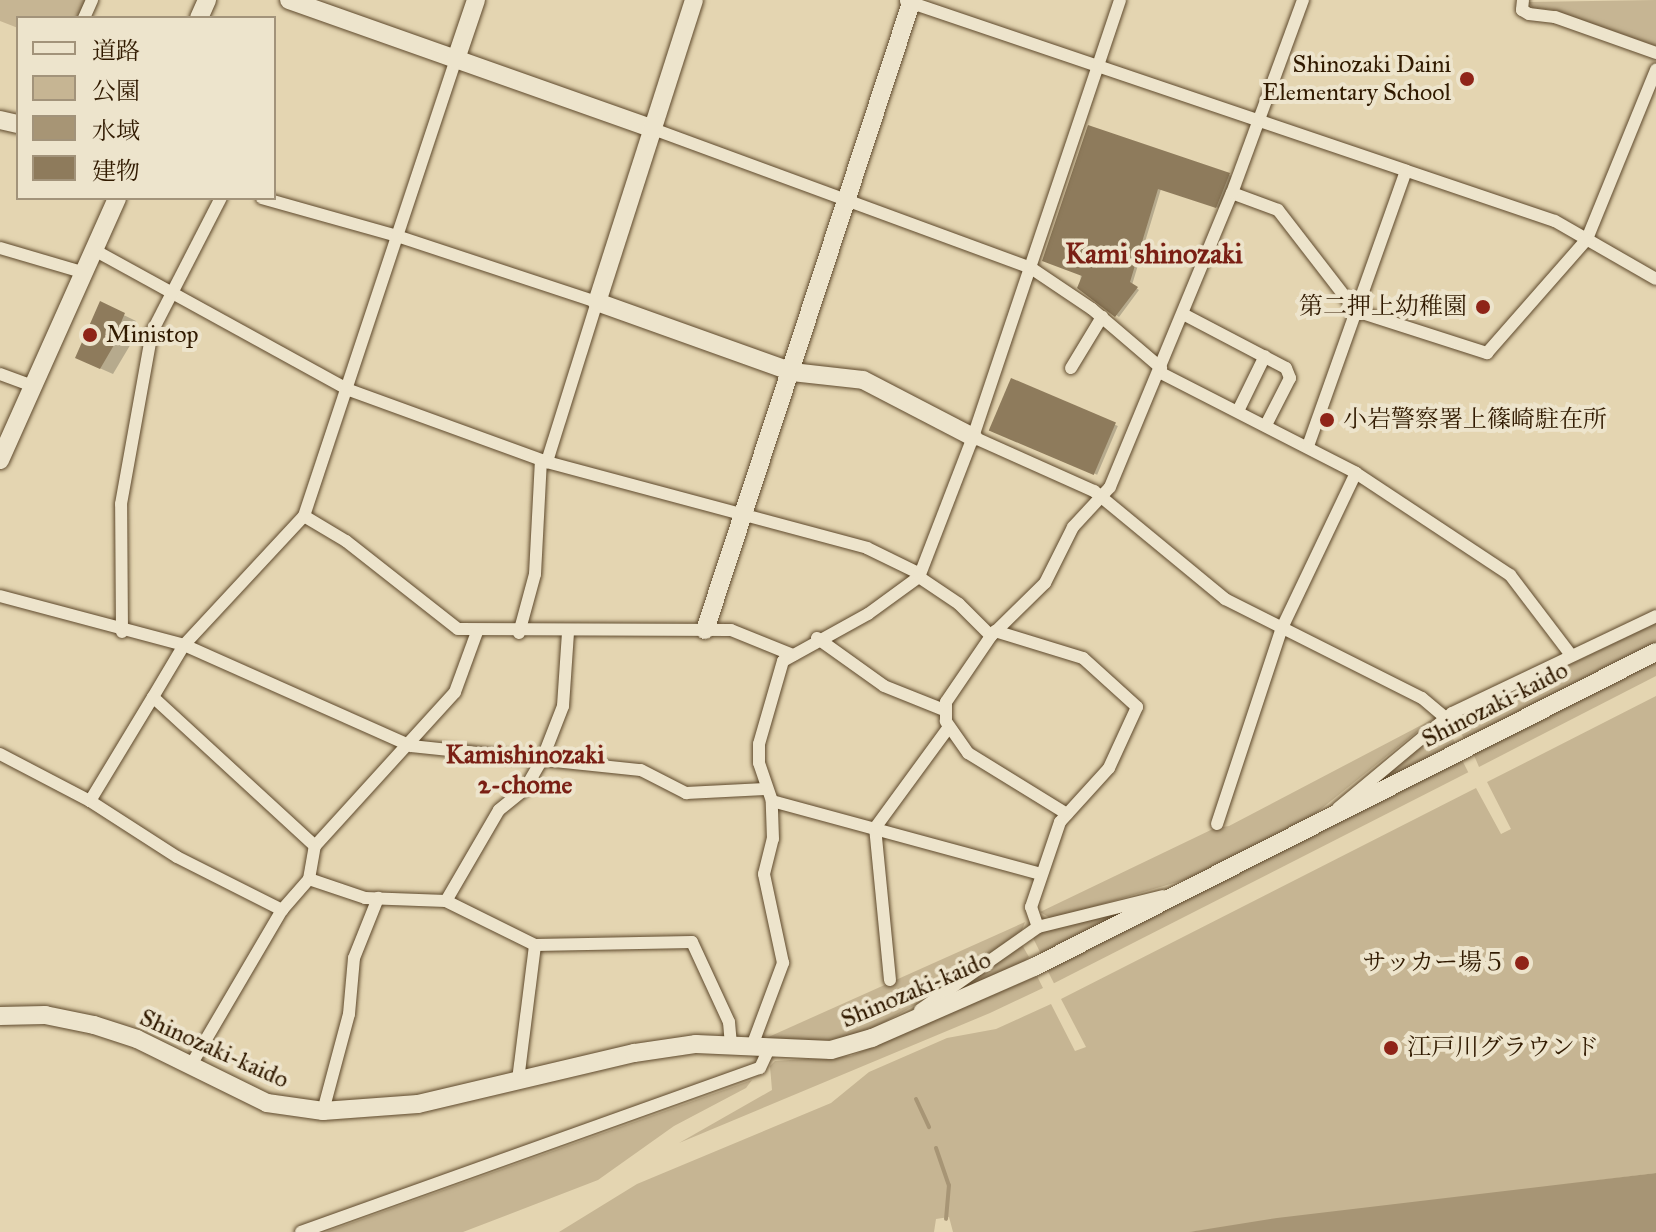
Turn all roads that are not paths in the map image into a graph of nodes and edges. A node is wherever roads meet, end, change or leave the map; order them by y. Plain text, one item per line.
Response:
1 (289, 0) edge
2 (476, 0) edge
3 (694, 0) edge
4 (1120, 0) edge
5 (1303, 0) edge
6 (1523, 0) edge
7 (909, 1) edge
8 (1656, 53) edge
9 (456, 59) junction
10 (1098, 67) junction
11 (1656, 70) edge
12 (1260, 120) junction
13 (653, 129) junction
14 (1406, 171) junction
15 (1232, 193) junction
16 (116, 200) edge
17 (220, 200) edge
18 (269, 200) edge
19 (848, 200) junction
20 (397, 236) junction
21 (1587, 239) junction
22 (0, 248) edge
23 (94, 250) junction
24 (1031, 268) junction
25 (85, 273) junction
26 (1656, 279) edge
27 (173, 293) junction
28 (597, 302) junction
29 (1356, 311) junction
30 (1183, 314) junction
31 (1102, 317) junction
32 (1265, 356) junction
33 (1071, 368) dead end
34 (1160, 370) junction
35 (792, 372) junction
36 (0, 374) edge
37 (33, 386) junction
38 (349, 390) junction
39 (1238, 411) junction
40 (1266, 425) junction
41 (973, 437) junction
42 (1308, 446) junction
43 (0, 460) edge
44 (544, 461) junction
45 (1356, 473) junction
46 (1103, 497) junction
47 (746, 514) junction
48 (304, 516) junction
49 (920, 576) junction
50 (0, 596) edge
51 (1656, 616) edge
52 (705, 630) junction
53 (1281, 630) junction
54 (122, 632) junction
55 (477, 632) junction
56 (519, 633) junction
57 (568, 633) junction
58 (993, 634) junction
59 (817, 638) junction
60 (184, 645) junction
61 (1656, 652) edge
62 (793, 655) junction
63 (1571, 655) junction
64 (153, 697) junction
65 (944, 710) junction
66 (1445, 717) junction
67 (949, 727) junction
68 (411, 746) junction
69 (0, 754) edge
70 (542, 760) junction
71 (768, 795) junction
72 (90, 801) junction
73 (1067, 814) junction
74 (1327, 819) junction
75 (1217, 824) dead end
76 (875, 828) junction
77 (315, 846) junction
78 (1041, 874) junction
79 (309, 879) junction
80 (1182, 892) junction
81 (378, 898) junction
82 (446, 901) junction
83 (282, 910) junction
84 (1038, 927) junction
85 (535, 945) junction
86 (890, 980) dead end
87 (0, 1016) edge
88 (893, 1029) junction
89 (731, 1044) junction
90 (760, 1047) junction
91 (191, 1065) junction
92 (518, 1080) junction
93 (323, 1111) junction
94 (301, 1232) edge

1 - 9 street
2 - 9 street
3 - 13 street
4 - 10 street
5 - 12 street
6 - 8 street
7 - 10 street
7 - 19 street
9 - 13 street
9 - 20 street
10 - 12 street
10 - 24 street
11 - 21 street
12 - 14 street
12 - 15 street
13 - 19 street
13 - 28 street
14 - 21 street
14 - 29 street
15 - 29 street
15 - 30 street
16 - 23 street
17 - 27 street
18 - 20 street
19 - 24 street
19 - 35 street
20 - 28 street
20 - 38 street
21 - 26 street
21 - 29 street
22 - 25 street
23 - 25 street
23 - 27 street
24 - 31 street
24 - 41 street
25 - 37 street
27 - 38 street
27 - 54 street
28 - 35 street
28 - 44 street
29 - 42 street
30 - 32 street
30 - 34 street
31 - 33 street
31 - 34 street
32 - 39 street
32 - 40 street
34 - 39 street
34 - 46 street
35 - 41 street
35 - 47 street
36 - 37 street
37 - 43 street
38 - 44 street
38 - 48 street
39 - 40 street
40 - 42 street
41 - 46 street
41 - 49 street
42 - 45 street
44 - 47 street
44 - 56 street
45 - 53 street
45 - 63 street
46 - 53 street
46 - 58 street
47 - 49 street
47 - 52 street
48 - 55 street
48 - 60 street
49 - 58 street
49 - 59 street
50 - 54 street
51 - 63 street
52 - 57 street
52 - 62 street
53 - 66 street
53 - 75 street
54 - 60 street
55 - 56 street
55 - 68 street
56 - 57 street
57 - 70 street
58 - 65 street
58 - 73 street
59 - 62 street
59 - 65 street
60 - 64 street
60 - 68 street
61 - 74 street, Shinozaki-kaido
62 - 71 street
63 - 66 street
64 - 72 street
64 - 77 street
65 - 67 street
66 - 74 street
67 - 73 street
67 - 76 street
68 - 70 street
68 - 77 street
69 - 72 street
70 - 71 street
70 - 82 street
71 - 76 street
71 - 90 street
72 - 83 street
73 - 78 street
74 - 80 street, Shinozaki-kaido
76 - 78 street
76 - 86 street
77 - 79 street
78 - 84 street
79 - 81 street
79 - 83 street
80 - 84 street
80 - 88 street, Shinozaki-kaido
81 - 82 street
81 - 93 street
82 - 85 street
83 - 91 street
84 - 88 street
85 - 89 street
85 - 92 street
87 - 91 street, Shinozaki-kaido
88 - 90 street, Shinozaki-kaido
89 - 90 street, Shinozaki-kaido
89 - 92 street, Shinozaki-kaido
90 - 94 street
91 - 93 street, Shinozaki-kaido
92 - 93 street, Shinozaki-kaido

